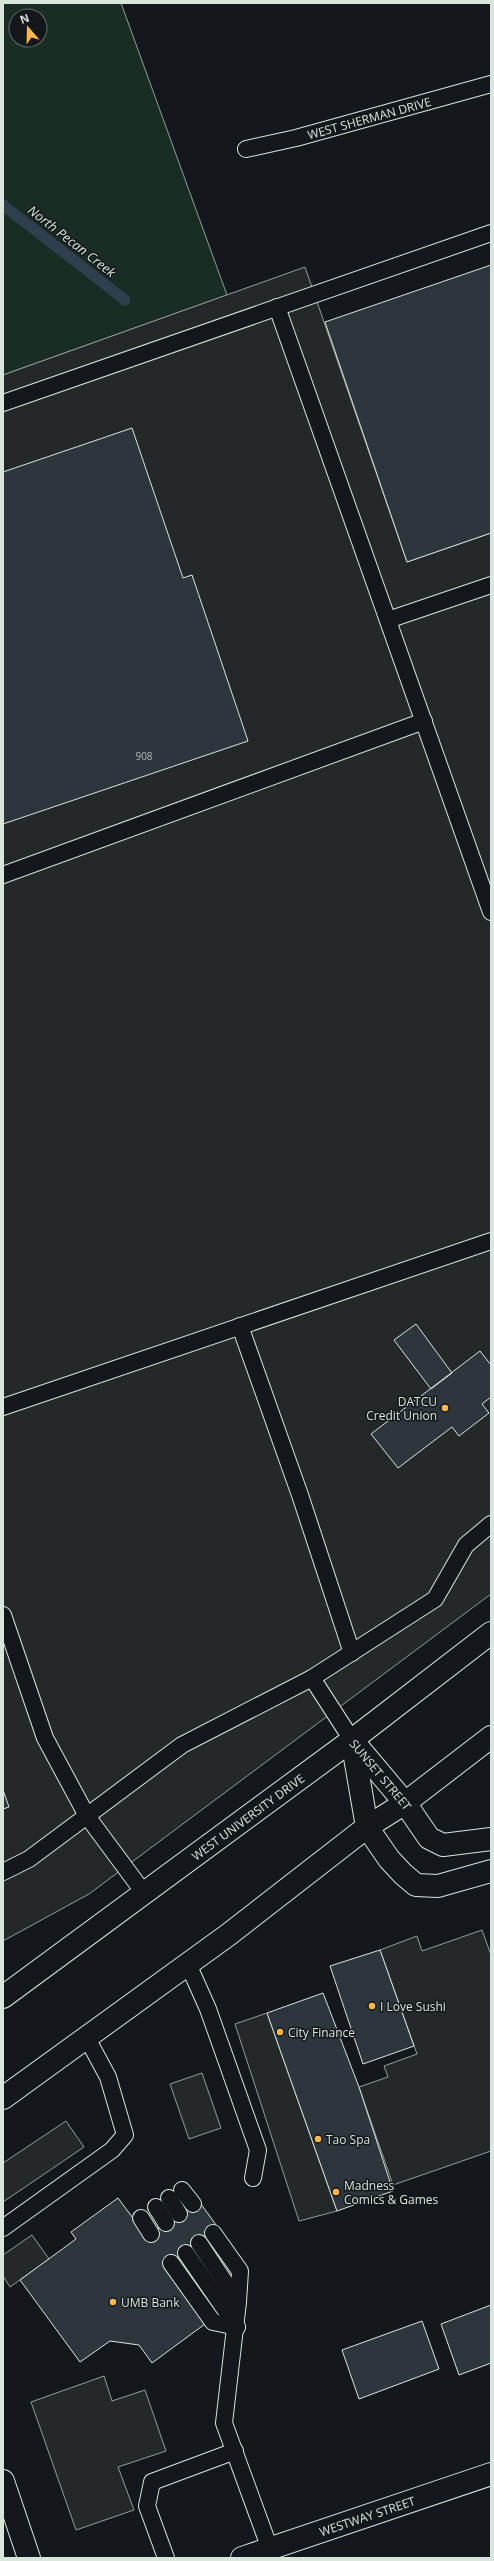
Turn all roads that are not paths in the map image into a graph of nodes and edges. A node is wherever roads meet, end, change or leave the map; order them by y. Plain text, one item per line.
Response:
1 (491, 84) edge
2 (246, 149) dead end
3 (491, 233) edge
4 (277, 307) junction
5 (3, 403) edge
6 (491, 585) edge
7 (388, 620) junction
8 (424, 721) junction
9 (3, 875) edge
10 (491, 912) edge
11 (491, 1241) edge
12 (240, 1326) junction
13 (3, 1407) edge
14 (491, 1524) edge
15 (3, 1615) edge
16 (491, 1633) edge
17 (352, 1653) junction
18 (312, 1678) junction
19 (491, 1737) edge
20 (352, 1740) junction
21 (405, 1803) junction
22 (87, 1816) junction
23 (367, 1827) junction
24 (491, 1839) edge
25 (491, 1871) edge
26 (3, 1872) edge
27 (144, 1893) junction
28 (188, 1964) junction
29 (3, 1997) edge
30 (88, 2038) junction
31 (3, 2098) edge
32 (253, 2178) dead end
33 (169, 2198) junction
34 (193, 2204) dead end
35 (179, 2214) dead end
36 (141, 2218) dead end
37 (166, 2223) dead end
38 (3, 2228) edge
39 (151, 2234) dead end
40 (213, 2234) dead end
41 (199, 2243) dead end
42 (186, 2253) dead end
43 (171, 2263) dead end
44 (238, 2302) junction
45 (237, 2327) junction
46 (235, 2451) junction
47 (491, 2474) edge
48 (3, 2481) edge
49 (270, 2549) junction
50 (29, 2558) edge
51 (166, 2558) edge
52 (242, 2558) edge

1 - 2 lane, WEST SHERMAN DRIVE
3 - 4 lane
4 - 5 lane
4 - 7 lane
6 - 7 lane
7 - 8 lane
8 - 9 lane
8 - 10 lane
11 - 12 lane
12 - 13 lane
12 - 17 lane
14 - 17 lane
15 - 22 lane
16 - 20 main road, WEST UNIVERSITY DRIVE
17 - 18 lane
18 - 20 lane
18 - 22 lane
19 - 21 main road
20 - 21 main road, SUNSET STREET
20 - 23 main road, SUNSET STREET
20 - 27 main road, WEST UNIVERSITY DRIVE
21 - 23 main road
21 - 24 main road, SUNSET STREET
22 - 26 lane
22 - 27 lane
23 - 25 main road, SUNSET STREET
23 - 28 main road
27 - 29 main road, WEST UNIVERSITY DRIVE
28 - 30 main road
28 - 32 lane
30 - 31 main road
30 - 38 lane
33 - 34 lane
33 - 35 lane
33 - 37 lane
36 - 39 lane
40 - 44 lane
41 - 44 lane
42 - 45 lane
43 - 45 lane
44 - 45 lane
45 - 46 lane
46 - 49 lane
46 - 51 lane
47 - 49 main road, WESTWAY STREET
48 - 50 main road
49 - 52 main road, WESTWAY STREET

